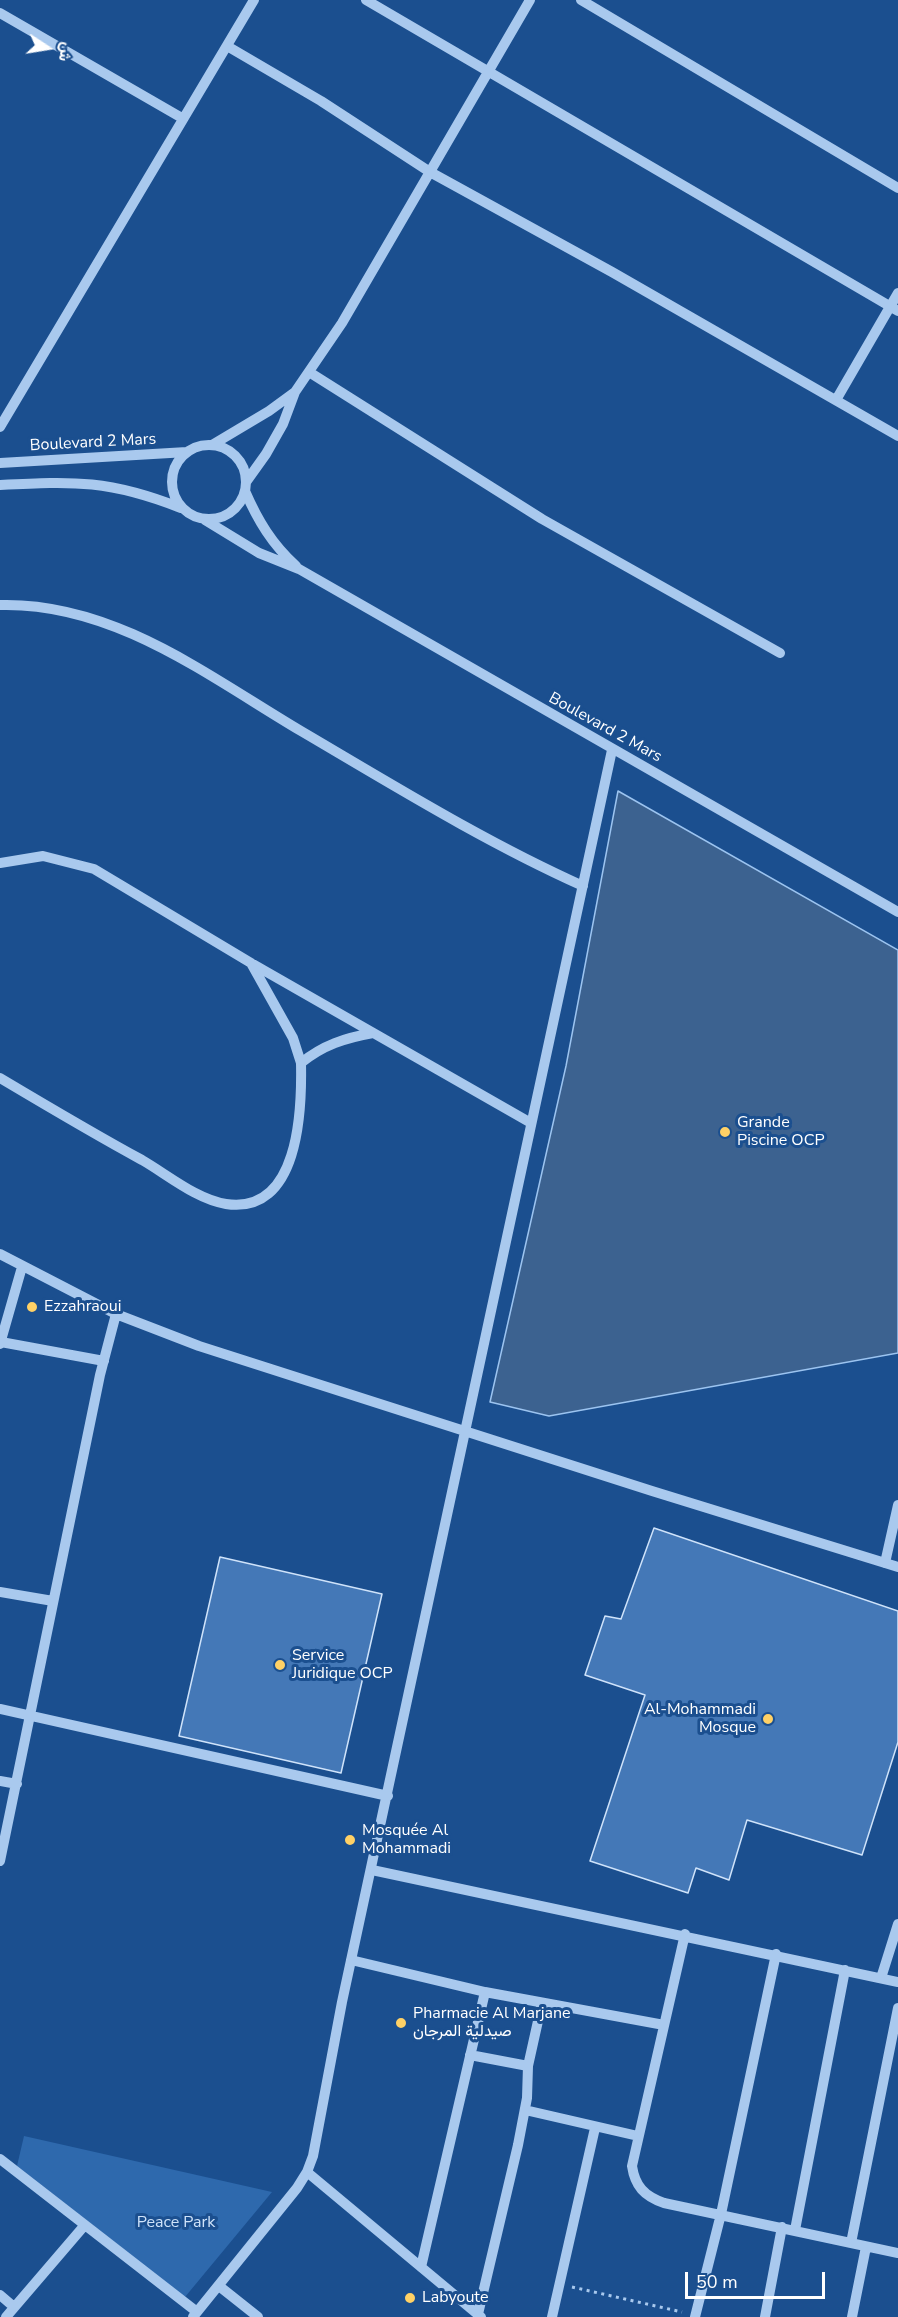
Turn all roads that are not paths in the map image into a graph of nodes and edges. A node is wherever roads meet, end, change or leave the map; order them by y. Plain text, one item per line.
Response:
1 (254, 0) edge
2 (366, 0) edge
3 (530, 0) edge
4 (581, 0) edge
5 (0, 13) edge
6 (227, 45) junction
7 (488, 72) junction
8 (182, 117) junction
9 (430, 172) junction
10 (898, 188) edge
11 (898, 293) edge
12 (894, 309) edge
13 (309, 372) junction
14 (295, 392) junction
15 (836, 400) junction
16 (0, 427) edge
17 (898, 436) edge
18 (212, 445) junction
19 (187, 452) junction
20 (0, 463) edge
21 (0, 485) edge
22 (246, 486) junction
23 (181, 508) junction
24 (205, 520) junction
25 (298, 569) junction
26 (0, 605) edge
27 (780, 653) dead end
28 (612, 750) junction
29 (0, 863) edge
30 (583, 886) junction
31 (898, 912) edge
32 (251, 963) junction
33 (373, 1033) junction
34 (301, 1063) junction
35 (0, 1078) edge
36 (531, 1123) junction
37 (0, 1254) edge
38 (22, 1268) junction
39 (4, 1313) edge
40 (116, 1314) junction
41 (0, 1343) edge
42 (104, 1361) junction
43 (464, 1430) junction
44 (898, 1505) edge
45 (885, 1563) junction
46 (898, 1567) edge
47 (0, 1592) edge
48 (53, 1601) junction
49 (0, 1709) edge
50 (29, 1716) junction
51 (0, 1781) edge
52 (17, 1784) junction
53 (388, 1796) junction
54 (0, 1861) edge
55 (372, 1870) junction
56 (898, 1924) edge
57 (685, 1934) junction
58 (776, 1954) junction
59 (351, 1960) junction
60 (845, 1970) junction
61 (881, 1978) junction
62 (898, 1982) edge
63 (485, 1992) junction
64 (542, 2003) junction
65 (898, 2008) edge
66 (664, 2025) junction
67 (470, 2055) junction
68 (528, 2066) junction
69 (525, 2110) junction
70 (595, 2128) junction
71 (638, 2136) junction
72 (0, 2158) edge
73 (307, 2172) junction
74 (721, 2214) junction
75 (84, 2226) junction
76 (782, 2227) junction
77 (795, 2230) junction
78 (851, 2243) junction
79 (866, 2247) junction
80 (898, 2253) edge
81 (421, 2267) junction
82 (219, 2286) junction
83 (0, 2295) edge
84 (14, 2307) junction
85 (195, 2315) edge
86 (480, 2315) edge
87 (696, 2316) edge
88 (6, 2317) edge
89 (258, 2317) edge
90 (552, 2317) edge
91 (765, 2317) edge
92 (852, 2317) edge

1 - 6 street
2 - 7 street
3 - 7 street
4 - 10 street
5 - 8 street
6 - 8 street
6 - 9 street
7 - 9 street
7 - 12 street
8 - 16 street
9 - 13 street
9 - 15 street
11 - 12 street
12 - 15 street
13 - 14 street
13 - 27 street
14 - 18 street
14 - 22 street
15 - 17 street
18 - 19 street
18 - 22 street
19 - 20 street, Boulevard 2 Mars
19 - 23 street
21 - 23 street
22 - 24 street
22 - 25 street
23 - 24 street
24 - 25 street
25 - 28 street, Boulevard 2 Mars
26 - 30 street
28 - 30 street
28 - 31 street, Boulevard 2 Mars
29 - 32 street
30 - 36 street
32 - 33 street
32 - 34 street
33 - 34 street
33 - 36 street
34 - 35 street
36 - 43 street
37 - 38 street
38 - 39 street
38 - 40 street
39 - 41 street
40 - 42 street
40 - 43 street
41 - 42 street
42 - 48 street
43 - 45 street
43 - 53 street
44 - 45 street
45 - 46 street
47 - 48 street
48 - 50 street
49 - 50 street
50 - 52 street
50 - 53 street
51 - 52 street
52 - 54 street
53 - 55 street
55 - 57 street
55 - 59 street
56 - 61 street
57 - 58 street
57 - 66 street
58 - 60 street
58 - 74 street
59 - 63 street
59 - 73 street
60 - 61 street
60 - 77 street
61 - 62 street
63 - 64 street
63 - 67 street
64 - 66 street
64 - 68 street
65 - 78 street
66 - 71 street
67 - 68 street
67 - 81 street
68 - 69 street
69 - 70 street
69 - 86 street
70 - 71 street
70 - 90 street
71 - 74 street
72 - 75 street
73 - 81 street
73 - 82 street
74 - 76 street
74 - 87 street
75 - 84 street
75 - 85 street
76 - 77 street
76 - 91 street
77 - 78 street
78 - 79 street
79 - 80 street
79 - 92 street
81 - 86 street
82 - 85 street
82 - 89 street
83 - 84 street
84 - 88 street

